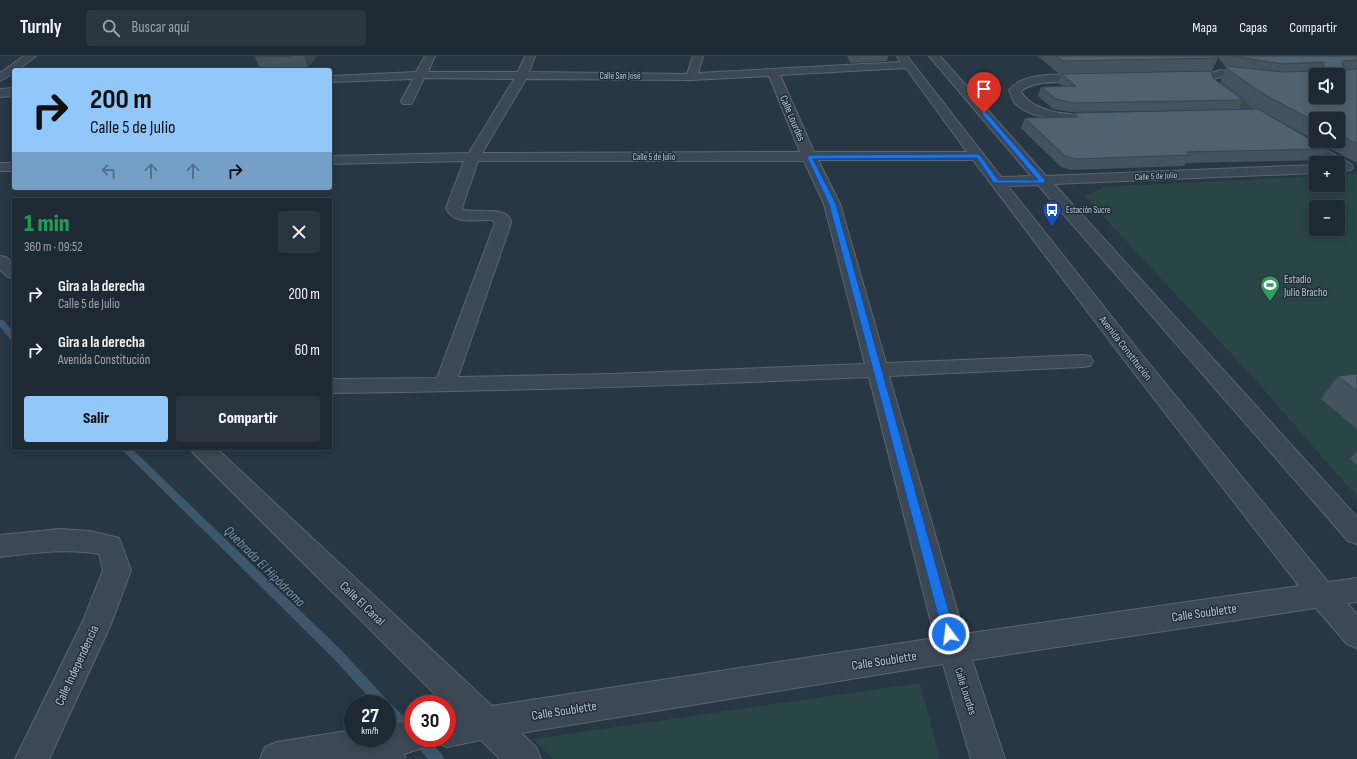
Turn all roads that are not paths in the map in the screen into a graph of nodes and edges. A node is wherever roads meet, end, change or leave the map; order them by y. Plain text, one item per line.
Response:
1 (31, 56) edge
2 (430, 56) edge
3 (530, 56) edge
4 (698, 56) edge
5 (934, 56) edge
6 (906, 61) edge
7 (14, 68) edge
8 (12, 69) edge
9 (1217, 71) junction
10 (774, 74) junction
11 (420, 75) junction
12 (522, 76) junction
13 (692, 77) junction
14 (1175, 77) edge
15 (0, 78) edge
16 (1098, 78) edge
17 (332, 79) edge
18 (1264, 80) edge
19 (12, 92) edge
20 (0, 93) edge
21 (407, 101) dead end
22 (1232, 114) edge
23 (1255, 114) junction
24 (1108, 117) edge
25 (978, 156) junction
26 (810, 157) junction
27 (473, 158) junction
28 (332, 160) edge
29 (0, 167) edge
30 (12, 167) edge
31 (1347, 167) edge
32 (1309, 169) edge
33 (1043, 181) junction
34 (996, 182) junction
35 (0, 261) edge
36 (12, 271) edge
37 (1083, 361) dead end
38 (878, 370) junction
39 (445, 385) junction
40 (332, 386) edge
41 (204, 450) edge
42 (1357, 534) edge
43 (0, 546) edge
44 (1357, 590) edge
45 (1322, 595) junction
46 (1357, 635) edge
47 (953, 649) junction
48 (487, 722) junction
49 (456, 729) edge
50 (370, 747) edge
51 (32, 759) edge
52 (277, 759) edge
53 (524, 759) edge
54 (988, 759) edge

1 - 7 street
2 - 11 street
3 - 12 street
4 - 13 street
5 - 33 street
6 - 10 street, Calle San José
6 - 25 street, Avenida Constitución
8 - 15 street
9 - 14 street
9 - 18 street
9 - 23 street
10 - 13 street, Calle San José
10 - 26 street, Calle Lourdes
11 - 12 street, Calle San José
11 - 17 street, Calle San José
11 - 21 street
12 - 13 street, Calle San José
12 - 27 street
16 - 24 street
19 - 20 street
22 - 23 street
23 - 31 street
25 - 26 street, Calle 5 de Julio
25 - 34 street, Avenida Constitución
26 - 27 street, Calle 5 de Julio
26 - 38 street, Calle Lourdes
27 - 28 street, Calle 5 de Julio
27 - 39 street
29 - 30 street
32 - 33 street, Calle 5 de Julio
33 - 34 street, Calle 5 de Julio
33 - 42 street
34 - 45 street, Avenida Constitución
35 - 36 street
37 - 38 street
38 - 39 street
38 - 47 street, Calle Lourdes
39 - 40 street
41 - 48 street, Calle El Canal
43 - 51 street, Calle Independencia
44 - 45 street, Calle Soublette
45 - 46 street, Avenida Constitución
45 - 47 street, Calle Soublette
47 - 48 street, Calle Soublette
47 - 54 street, Calle Lourdes
48 - 49 street, Calle Soublette
48 - 53 street, Calle El Canal
50 - 52 street

